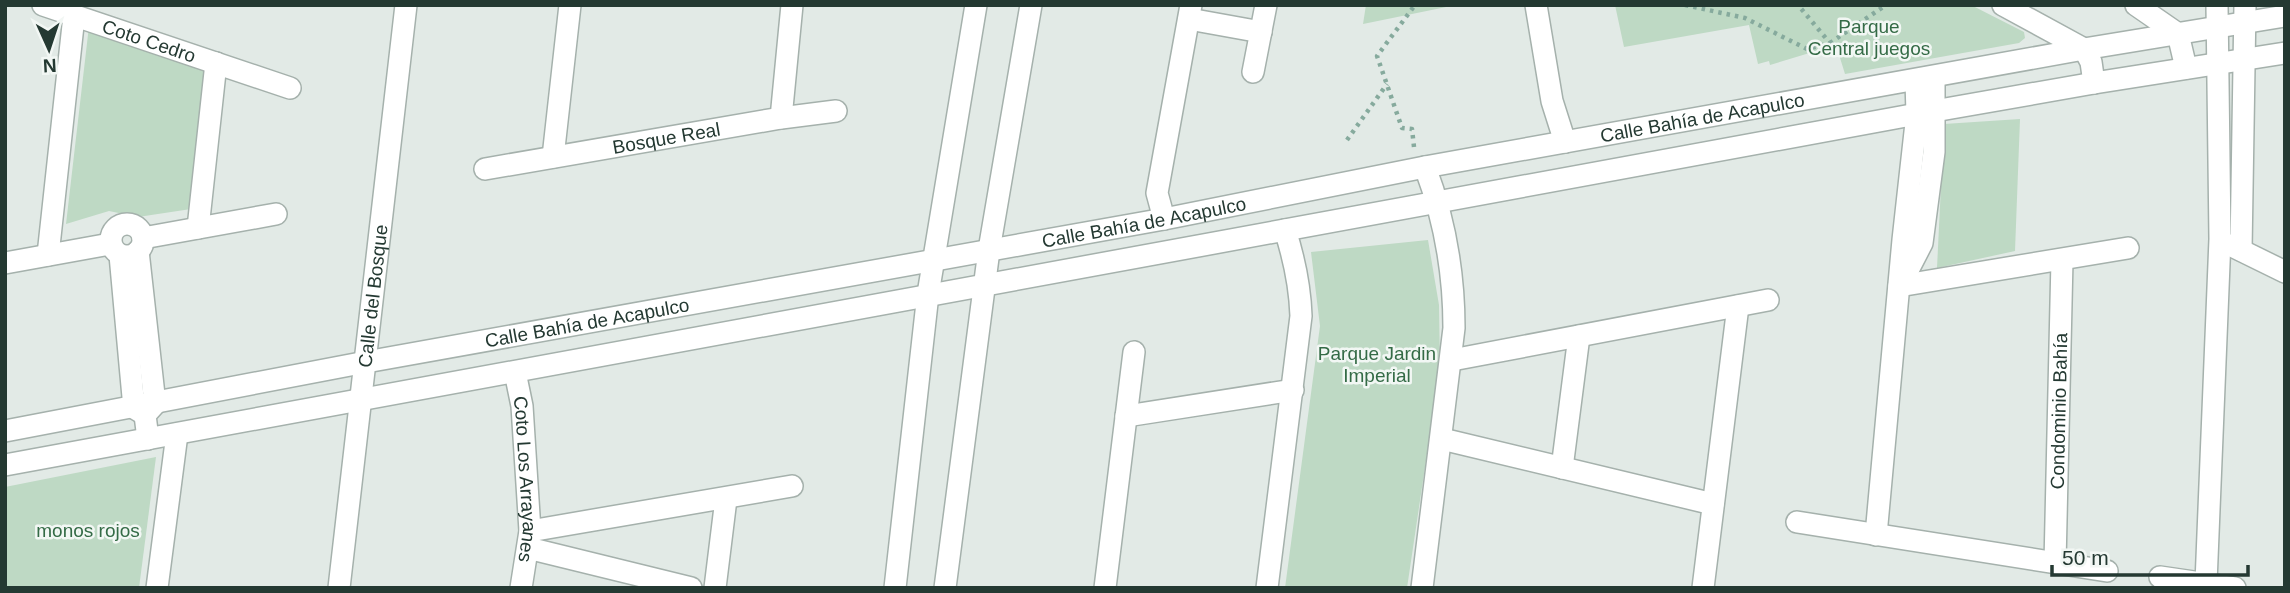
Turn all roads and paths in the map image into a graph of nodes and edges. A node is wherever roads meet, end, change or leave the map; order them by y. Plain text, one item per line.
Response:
1 (43, 5) edge
2 (406, 5) edge
3 (570, 5) edge
4 (792, 5) edge
5 (976, 5) edge
6 (1031, 5) edge
7 (1266, 5) edge
8 (1415, 5) edge
9 (1536, 5) edge
10 (1685, 5) edge
11 (1798, 5) edge
12 (1886, 5) edge
13 (2003, 5) edge
14 (2136, 5) edge
15 (2217, 5) edge
16 (1190, 12) edge
17 (2245, 14) edge
18 (74, 16) junction
19 (2285, 16) edge
20 (2217, 27) junction
21 (1261, 32) junction
22 (2178, 34) junction
23 (1830, 43) junction
24 (2084, 49) junction
25 (2285, 53) edge
26 (2244, 59) junction
27 (216, 63) junction
28 (2218, 63) junction
29 (2186, 68) junction
30 (1254, 72) dead end
31 (1925, 79) junction
32 (1388, 83) junction
33 (2094, 83) junction
34 (290, 88) dead end
35 (836, 111) dead end
36 (1744, 111) junction
37 (1926, 113) junction
38 (780, 118) junction
39 (1347, 140) dead end
40 (1565, 142) junction
41 (1752, 145) junction
42 (553, 157) junction
43 (1425, 167) junction
44 (485, 169) dead end
45 (1438, 202) junction
46 (276, 214) dead end
47 (1164, 219) junction
48 (198, 228) junction
49 (1286, 230) junction
50 (2220, 239) junction
51 (128, 247) junction
52 (2128, 248) dead end
53 (989, 250) junction
54 (2241, 250) junction
55 (48, 255) junction
56 (933, 260) junction
57 (2062, 260) junction
58 (5, 263) edge
59 (2285, 272) edge
60 (984, 284) junction
61 (1899, 286) junction
62 (928, 294) junction
63 (1768, 300) dead end
64 (1738, 306) junction
65 (1579, 336) junction
66 (1134, 352) dead end
67 (1452, 360) junction
68 (366, 362) junction
69 (515, 372) junction
70 (1293, 390) junction
71 (362, 400) junction
72 (145, 409) junction
73 (1126, 416) junction
74 (5, 431) edge
75 (177, 434) junction
76 (148, 439) junction
77 (1442, 439) junction
78 (5, 465) edge
79 (1562, 468) junction
80 (792, 486) dead end
81 (726, 499) junction
82 (1713, 504) junction
83 (1797, 522) dead end
84 (1876, 535) junction
85 (529, 539) junction
86 (2055, 564) junction
87 (2107, 571) dead end
88 (2160, 578) dead end
89 (2206, 583) junction
90 (157, 588) edge
91 (339, 588) edge
92 (521, 588) edge
93 (691, 588) edge
94 (715, 588) edge
95 (894, 588) edge
96 (945, 588) edge
97 (1105, 588) edge
98 (1267, 588) edge
99 (1422, 588) edge
100 (1703, 588) edge
101 (2235, 588) edge

1 - 18 street
2 - 68 street, Calle del Bosque
3 - 42 street
4 - 38 street
5 - 56 street
6 - 53 street
7 - 21 street
8 - 32 path
9 - 40 street
10 - 23 path
11 - 23 path
12 - 23 path
13 - 24 street
14 - 22 street
15 - 20 street
16 - 21 street
16 - 47 street
17 - 19 street, Calle Bahía de Acapulco
17 - 20 street, Calle Bahía de Acapulco
17 - 26 street
18 - 27 street, Coto Cedro
18 - 55 street, Coto Cedro
20 - 22 street, Calle Bahía de Acapulco
20 - 28 street
21 - 30 street
22 - 24 street, Calle Bahía de Acapulco
22 - 29 street
24 - 31 street, Calle Bahía de Acapulco
24 - 33 street
25 - 26 street, Calle Bahía de Acapulco
26 - 28 street, Calle Bahía de Acapulco
26 - 54 street
27 - 34 street
27 - 48 street, Coto Cedro
28 - 29 street, Calle Bahía de Acapulco
28 - 50 street
29 - 33 street, Calle Bahía de Acapulco
31 - 36 street, Calle Bahía de Acapulco
31 - 37 street
32 - 39 path
32 - 43 path
33 - 37 street, Calle Bahía de Acapulco
35 - 38 street, Bosque Real
36 - 40 street, Calle Bahía de Acapulco
36 - 41 street
37 - 41 street, Calle Bahía de Acapulco
37 - 61 street
38 - 42 street, Bosque Real
40 - 43 street, Calle Bahía de Acapulco
41 - 45 street, Calle Bahía de Acapulco
42 - 44 street, Bosque Real
43 - 45 street
43 - 47 street, Calle Bahía de Acapulco
45 - 49 street, Calle Bahía de Acapulco
45 - 67 street
46 - 48 street
47 - 53 street, Calle Bahía de Acapulco
48 - 51 street
49 - 60 street, Calle Bahía de Acapulco
49 - 70 street
50 - 54 street
50 - 89 street
51 - 55 street
51 - 72 street
52 - 57 street
53 - 56 street, Calle Bahía de Acapulco
53 - 60 street
54 - 59 street
55 - 58 street
56 - 62 street
56 - 68 street, Calle Bahía de Acapulco
57 - 61 street
57 - 86 street, Condominio Bahía
60 - 62 street, Calle Bahía de Acapulco
60 - 96 street
61 - 84 street
62 - 69 street, Calle Bahía de Acapulco
62 - 95 street
63 - 64 street
64 - 65 street
64 - 82 street
65 - 67 street
65 - 79 street
66 - 73 street
67 - 77 street
68 - 71 street, Calle del Bosque
68 - 72 street, Calle Bahía de Acapulco
69 - 71 street, Calle Bahía de Acapulco
69 - 85 street, Coto Los Arrayanes
70 - 73 street
70 - 98 street
71 - 75 street, Calle Bahía de Acapulco
71 - 91 street, Calle del Bosque
72 - 74 street, Calle Bahía de Acapulco
72 - 76 street
73 - 97 street
75 - 76 street, Calle Bahía de Acapulco
75 - 90 street
76 - 78 street, Calle Bahía de Acapulco
77 - 79 street
77 - 99 street
79 - 82 street
80 - 81 street
81 - 85 street
81 - 94 street
82 - 100 street
83 - 84 street
84 - 86 street
85 - 92 street, Coto Los Arrayanes
85 - 93 street
86 - 87 street
88 - 89 street
89 - 101 street

